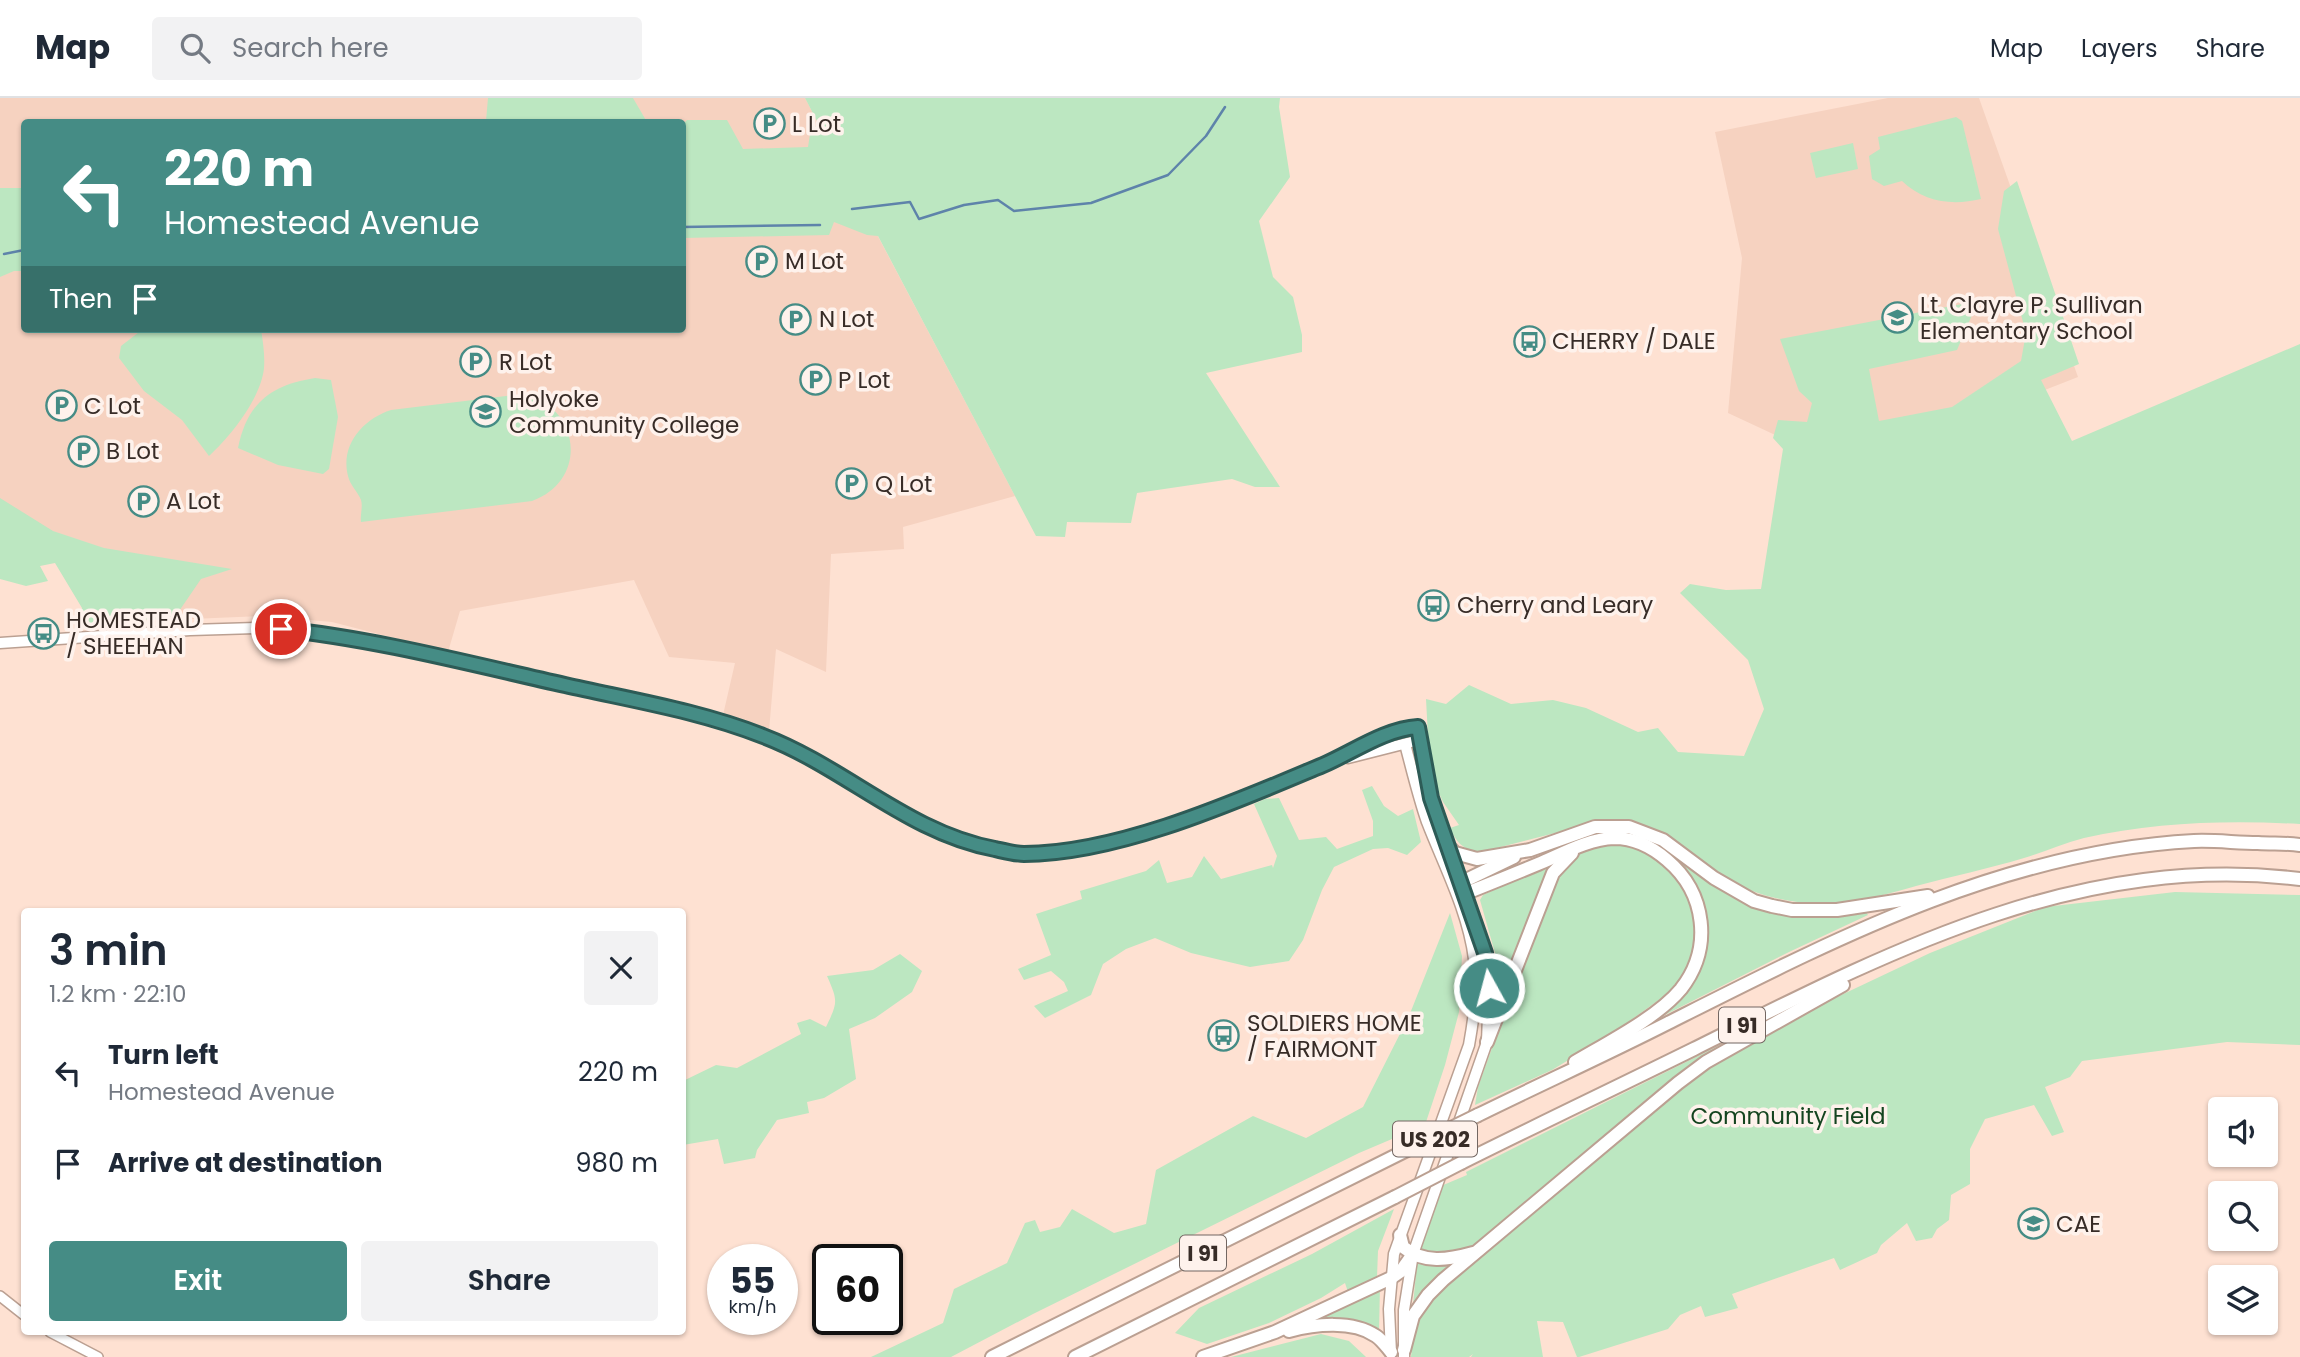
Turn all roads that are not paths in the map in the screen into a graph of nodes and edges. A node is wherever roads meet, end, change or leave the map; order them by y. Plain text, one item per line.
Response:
1 (0, 643) edge
2 (1419, 740) junction
3 (1405, 744) junction
4 (1326, 764) junction
5 (1445, 843) junction
6 (2300, 845) edge
7 (1582, 846) junction
8 (1530, 850) junction
9 (2300, 879) edge
10 (1962, 888) junction
11 (1458, 889) junction
12 (1901, 951) junction
13 (1487, 1042) junction
14 (1514, 1097) junction
15 (1400, 1235) junction
16 (1476, 1252) junction
17 (1413, 1254) junction
18 (1391, 1278) junction
19 (0, 1296) edge
20 (21, 1313) edge
21 (1275, 1332) junction
22 (56, 1335) edge
23 (1397, 1354) edge
24 (98, 1357) edge
25 (992, 1357) edge
26 (1075, 1357) edge
27 (1203, 1357) edge

1 - 4 main road
2 - 3 main road
2 - 4 main road
2 - 5 main road, US 202
3 - 4 main road
3 - 11 main road, US 202
5 - 8 highway
5 - 11 main road, US 202
6 - 10 highway, I 91
7 - 11 highway
7 - 13 highway
7 - 14 highway
8 - 10 highway
8 - 11 highway
9 - 12 highway, I 91
10 - 14 highway, I 91
11 - 13 main road, US 202
11 - 15 main road, US 202
12 - 16 highway
12 - 26 highway, I 91, bridge
13 - 17 main road, US 202
14 - 25 highway, I 91, bridge
15 - 17 highway
15 - 18 main road, US 202
16 - 17 highway
16 - 23 highway
17 - 18 highway
17 - 23 main road, US 202
18 - 21 highway
18 - 23 main road, US 202
19 - 20 main road
21 - 23 highway
21 - 27 highway
22 - 24 main road

